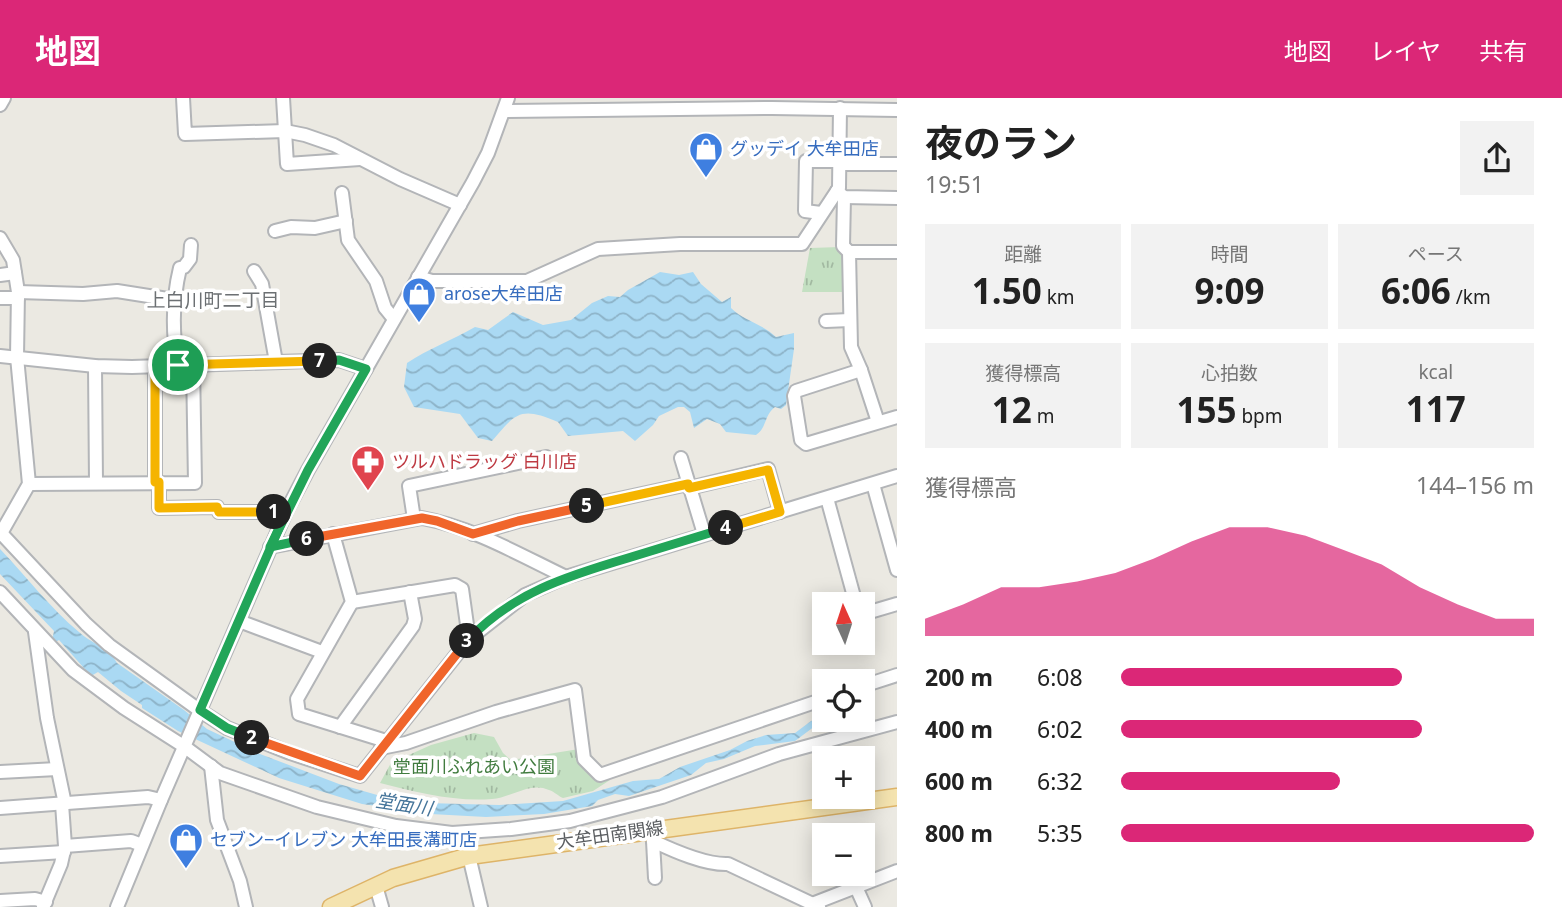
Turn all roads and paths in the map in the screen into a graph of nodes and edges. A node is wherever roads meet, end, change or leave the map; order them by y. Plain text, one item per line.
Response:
1 (4, 98) edge
2 (183, 98) edge
3 (284, 98) edge
4 (754, 103) edge
5 (506, 104) edge
6 (698, 104) edge
7 (0, 105) edge
8 (892, 106) edge
9 (841, 108) junction
10 (285, 131) junction
11 (360, 159) junction
12 (839, 162) junction
13 (897, 164) edge
14 (342, 193) dead end
15 (841, 194) junction
16 (897, 198) edge
17 (460, 205) junction
18 (821, 213) junction
19 (346, 221) junction
20 (275, 231) dead end
21 (0, 238) edge
22 (191, 245) dead end
23 (849, 252) junction
24 (897, 252) edge
25 (254, 271) dead end
26 (15, 273) junction
27 (0, 275) edge
28 (418, 277) junction
29 (18, 295) junction
30 (0, 298) edge
31 (174, 300) junction
32 (394, 319) junction
33 (850, 320) junction
34 (826, 321) dead end
35 (0, 356) edge
36 (17, 357) junction
37 (276, 362) junction
38 (193, 364) junction
39 (178, 365) junction
40 (94, 366) junction
41 (155, 366) junction
42 (366, 369) junction
43 (861, 370) junction
44 (897, 417) edge
45 (878, 422) junction
46 (546, 457) dead end
47 (681, 458) dead end
48 (897, 476) edge
49 (157, 482) junction
50 (96, 483) junction
51 (29, 484) junction
52 (873, 484) junction
53 (689, 486) junction
54 (827, 498) junction
55 (286, 512) junction
56 (780, 512) junction
57 (414, 519) junction
58 (0, 533) edge
59 (333, 534) junction
60 (473, 534) junction
61 (704, 534) junction
62 (270, 547) junction
63 (897, 570) edge
64 (566, 577) junction
65 (0, 592) edge
66 (410, 592) junction
67 (853, 592) edge
68 (352, 602) junction
69 (897, 604) edge
70 (875, 610) edge
71 (239, 621) junction
72 (35, 631) junction
73 (469, 639) junction
74 (322, 652) junction
75 (897, 675) edge
76 (875, 682) edge
77 (812, 703) edge
78 (200, 710) junction
79 (897, 722) edge
80 (340, 727) junction
81 (383, 745) junction
82 (185, 747) junction
83 (211, 766) junction
84 (58, 769) junction
85 (0, 772) edge
86 (897, 797) edge
87 (161, 800) junction
88 (63, 804) junction
89 (0, 808) edge
90 (652, 835) junction
91 (142, 845) junction
92 (64, 849) junction
93 (0, 856) edge
94 (469, 856) junction
95 (897, 871) edge
96 (655, 878) dead end
97 (376, 886) junction
98 (856, 887) junction
99 (0, 901) edge
100 (44, 904) edge
101 (816, 906) edge
102 (117, 907) edge
103 (246, 907) edge
104 (331, 907) edge
105 (382, 907) edge
106 (481, 907) edge
107 (865, 907) edge

1 - 7 street
2 - 10 street
3 - 10 street
4 - 6 street
4 - 9 street
5 - 6 street
5 - 17 street
8 - 9 street
9 - 12 street
10 - 11 street
10 - 11 street
11 - 17 street
12 - 13 street
12 - 15 street
12 - 18 street
14 - 19 street
15 - 16 street
15 - 18 street
15 - 23 street
17 - 28 street
18 - 28 street
19 - 20 street
19 - 32 street
21 - 26 street
22 - 31 street
23 - 24 street
23 - 33 street
25 - 37 street
26 - 27 street
26 - 29 street
28 - 32 street
29 - 30 street
29 - 31 street
29 - 36 street
31 - 39 street
32 - 42 street
33 - 34 street
33 - 43 street
35 - 36 street
36 - 40 street
36 - 51 street
37 - 38 street
37 - 42 street
38 - 39 street
38 - 49 street
39 - 41 street
40 - 41 street
40 - 50 street
41 - 49 street
42 - 55 street
43 - 45 street
43 - 45 street
44 - 45 street
46 - 57 street
47 - 53 street
48 - 52 street
49 - 50 street
49 - 55 street
50 - 51 street
51 - 58 street
52 - 54 street
52 - 63 street
53 - 56 street
53 - 60 street
53 - 61 street
54 - 56 street
54 - 67 street
55 - 62 street
56 - 61 street
57 - 59 street
57 - 60 street
58 - 78 street
59 - 62 street
59 - 68 street
60 - 64 street
61 - 64 street
62 - 71 street
64 - 73 street
65 - 72 street
66 - 68 street
66 - 73 street
66 - 80 street
68 - 74 street
69 - 70 street
71 - 74 street
71 - 78 street
72 - 82 street
72 - 84 street
73 - 81 street
74 - 80 street
75 - 76 street
77 - 81 street
78 - 81 street
78 - 82 street
79 - 83 street
80 - 81 street
82 - 83 street
82 - 87 street
83 - 103 street
84 - 85 street
84 - 88 street
86 - 90 main road, 大牟田南関線
87 - 88 street
87 - 91 street
88 - 89 street
88 - 92 street
90 - 94 main road, 大牟田南関線
90 - 96 street
90 - 101 street
91 - 92 street
91 - 102 street
92 - 93 street
92 - 100 street
94 - 97 main road, 大牟田南関線
94 - 106 street
95 - 98 street
97 - 104 main road, 大牟田南関線
97 - 105 street
98 - 101 street
98 - 107 street
99 - 100 street

